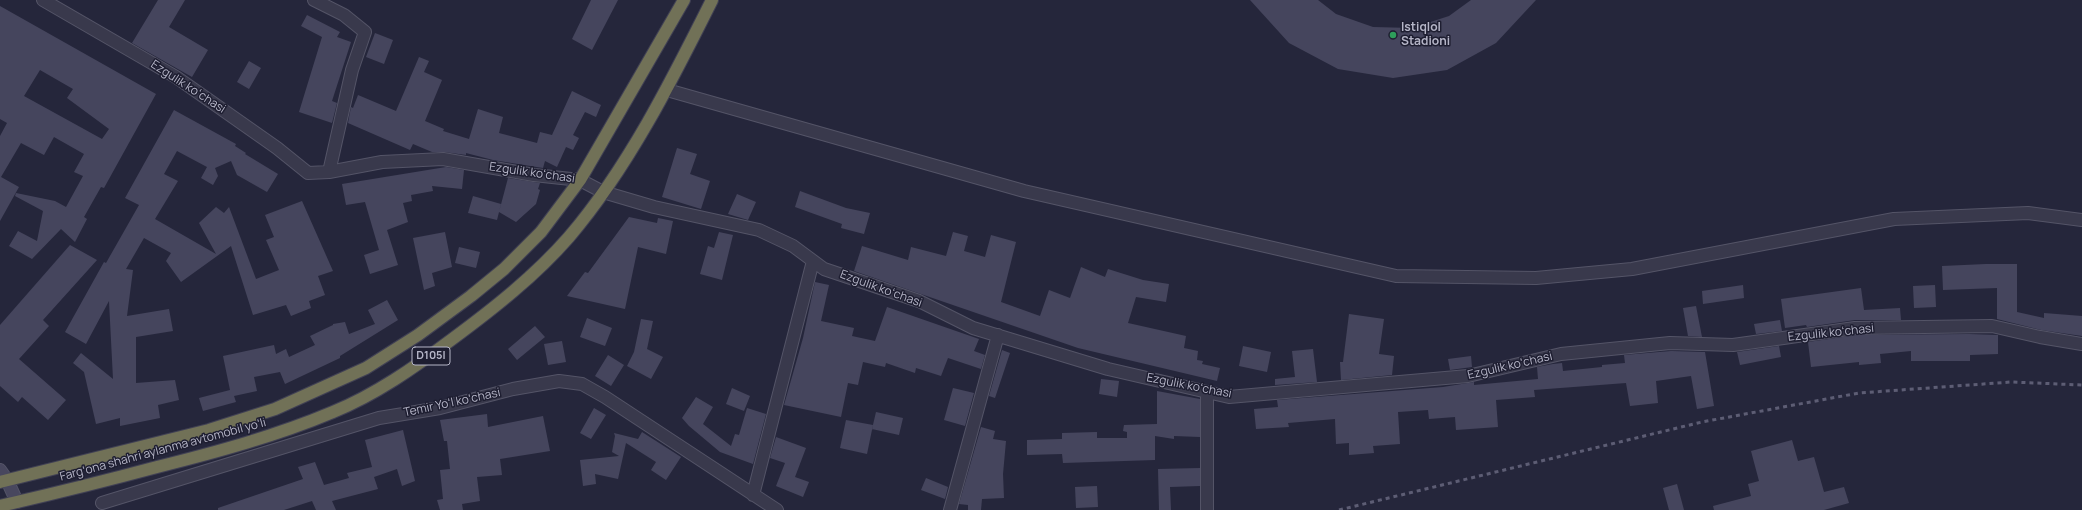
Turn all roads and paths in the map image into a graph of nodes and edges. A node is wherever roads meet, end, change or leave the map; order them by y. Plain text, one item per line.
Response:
1 (43, 0) edge
2 (314, 0) edge
3 (684, 0) edge
4 (712, 0) edge
5 (667, 90) junction
6 (329, 172) junction
7 (580, 180) junction
8 (603, 192) junction
9 (2082, 220) edge
10 (813, 261) junction
11 (998, 335) junction
12 (2082, 344) edge
13 (1207, 392) junction
14 (0, 470) edge
15 (4, 481) edge
16 (753, 495) junction
17 (17, 502) junction
18 (102, 503) dead end
19 (0, 506) edge
20 (777, 510) edge
21 (950, 510) edge
22 (1207, 510) edge

1 - 6 street, Ezgulik koʻchasi
2 - 6 street
3 - 7 highway, Fargʻona shahri aylanma avtomobil yoʻli / D105l
4 - 5 highway, Fargʻona shahri aylanma avtomobil yoʻli / D105l
5 - 8 highway, Fargʻona shahri aylanma avtomobil yoʻli / D105l
5 - 9 street
6 - 7 street, Ezgulik koʻchasi
7 - 8 street, Ezgulik koʻchasi
7 - 15 highway, Fargʻona shahri aylanma avtomobil yoʻli / D105l
8 - 10 street, Ezgulik koʻchasi
8 - 17 highway, Fargʻona shahri aylanma avtomobil yoʻli / D105l
10 - 11 street, Ezgulik koʻchasi
10 - 16 street
11 - 13 street, Ezgulik koʻchasi
11 - 21 street
12 - 13 street, Ezgulik koʻchasi
13 - 22 street
14 - 15 street
15 - 17 street
16 - 18 street, Temir Yoʻl koʻchasi
16 - 20 street, Temir Yoʻl koʻchasi
17 - 19 highway, Fargʻona shahri aylanma avtomobil yoʻli / D105l

